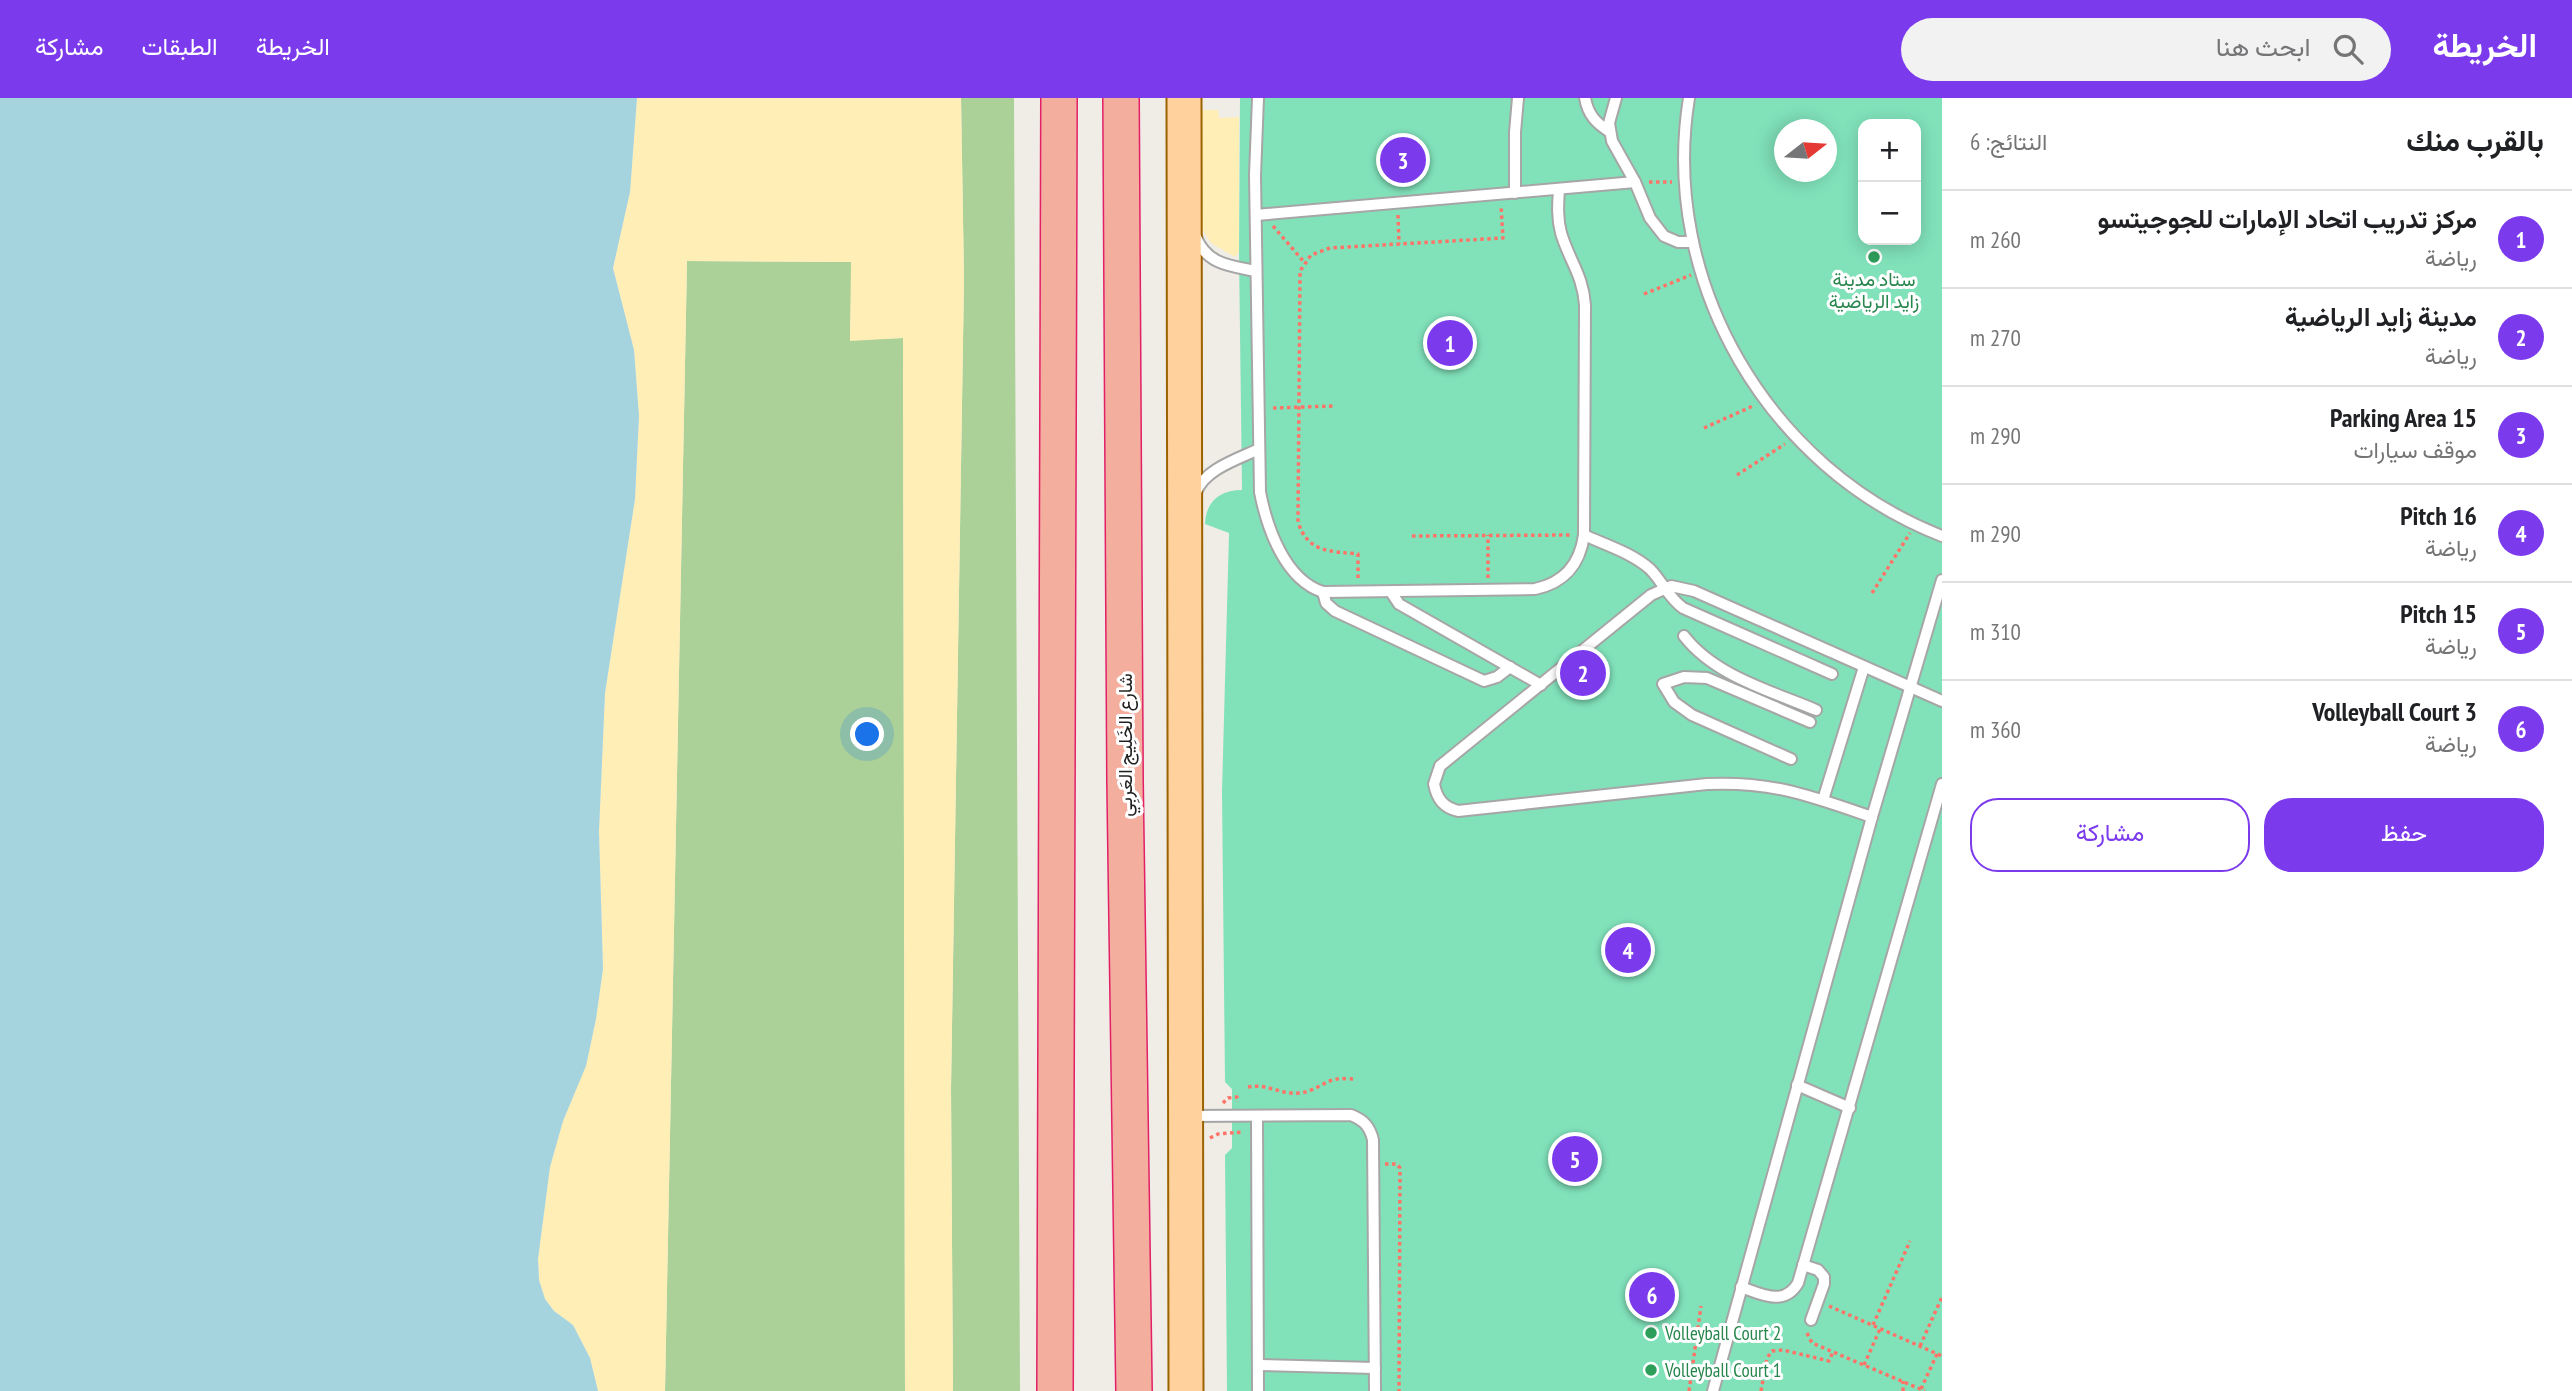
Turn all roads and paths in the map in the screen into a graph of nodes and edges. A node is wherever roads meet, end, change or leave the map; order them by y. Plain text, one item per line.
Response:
1 (1059, 98) edge
2 (1121, 98) edge
3 (1144, 98) edge
4 (1184, 98) edge
5 (1258, 98) edge
6 (1518, 98) edge
7 (1585, 98) edge
8 (1616, 98) edge
9 (1689, 98) edge
10 (1610, 132) junction
11 (1183, 158) junction
12 (1635, 182) junction
13 (1685, 182) junction
14 (1559, 189) junction
15 (1515, 192) junction
16 (1500, 194) junction
17 (1122, 198) junction
18 (1397, 203) junction
19 (1272, 213) junction
20 (1256, 215) junction
21 (1693, 242) junction
22 (1399, 244) junction
23 (1305, 262) junction
24 (1256, 271) junction
25 (1700, 271) junction
26 (1644, 294) dead end
27 (1764, 400) junction
28 (1334, 406) dead end
29 (1298, 407) junction
30 (1258, 408) junction
31 (1704, 428) dead end
32 (1795, 437) junction
33 (1259, 449) junction
34 (1737, 475) dead end
35 (1916, 525) junction
36 (1488, 535) junction
37 (1584, 535) junction
38 (1412, 536) dead end
39 (1942, 536) edge
40 (1942, 580) edge
41 (1184, 582) junction
42 (1663, 588) junction
43 (1488, 590) junction
44 (1323, 592) junction
45 (1358, 592) junction
46 (1391, 592) junction
47 (1872, 593) dead end
48 (1684, 636) dead end
49 (1510, 667) junction
50 (1864, 667) junction
51 (1832, 674) dead end
52 (1541, 685) junction
53 (1911, 687) junction
54 (1942, 701) edge
55 (1816, 710) dead end
56 (1810, 722) dead end
57 (1791, 759) dead end
58 (1942, 784) edge
59 (1823, 800) junction
60 (1872, 817) junction
61 (1354, 1079) dead end
62 (1797, 1085) junction
63 (1248, 1087) dead end
64 (1850, 1108) junction
65 (1185, 1116) junction
66 (1257, 1116) junction
67 (1373, 1164) junction
68 (1910, 1241) dead end
69 (1803, 1265) junction
70 (1741, 1287) junction
71 (1942, 1297) edge
72 (1818, 1301) junction
73 (1701, 1306) dead end
74 (1811, 1320) joint
75 (1872, 1325) junction
76 (1880, 1329) junction
77 (1920, 1347) junction
78 (1833, 1352) junction
79 (1939, 1355) edge
80 (1864, 1365) junction
81 (1258, 1366) junction
82 (1375, 1368) junction
83 (1903, 1381) junction
84 (1923, 1390) edge
85 (1055, 1391) edge
86 (1134, 1391) edge
87 (1186, 1391) edge
88 (1258, 1391) edge
89 (1375, 1391) edge
90 (1399, 1391) edge
91 (1689, 1391) edge
92 (1713, 1391) edge
93 (1761, 1391) edge
94 (1903, 1391) edge

1 - 85 highway
2 - 17 highway, شارع الخَلِيج العَربِي
3 - 17 highway
4 - 11 main road
5 - 20 lane
6 - 15 lane
7 - 10 lane
8 - 10 lane
9 - 13 lane
10 - 12 lane
11 - 24 lane
11 - 41 main road
12 - 13 path
12 - 14 lane
12 - 21 lane
13 - 21 lane
14 - 15 lane
14 - 37 lane
15 - 16 lane
16 - 18 lane
16 - 22 path
17 - 86 highway, شارع الخَلِيج العَربِي
18 - 19 lane
18 - 22 path
19 - 20 lane
19 - 23 path
20 - 24 lane
21 - 25 lane
22 - 23 path
23 - 29 path
24 - 30 lane
25 - 26 path
25 - 27 lane
27 - 31 path
27 - 32 lane
28 - 29 path
29 - 30 path
29 - 45 path
30 - 33 lane
32 - 34 path
32 - 35 lane
33 - 41 lane
33 - 44 lane
35 - 39 lane
35 - 47 path
36 - 37 path
36 - 38 path
36 - 43 path
37 - 42 lane
37 - 43 lane
40 - 53 lane
41 - 65 main road
42 - 50 lane
42 - 51 lane
42 - 52 lane
43 - 46 lane
44 - 45 lane
44 - 49 lane
45 - 46 lane
46 - 49 lane
48 - 55 lane
49 - 52 lane
50 - 53 lane
50 - 59 lane
52 - 59 lane
53 - 54 lane
53 - 60 lane
56 - 57 lane
58 - 64 lane
59 - 60 lane
60 - 62 lane
61 - 63 path
62 - 64 lane
62 - 70 lane
64 - 69 lane
65 - 66 lane
65 - 87 main road
66 - 67 lane
66 - 81 lane
67 - 82 lane
67 - 90 path
68 - 75 path
69 - 70 lane
69 - 72 lane
70 - 92 lane
71 - 77 path
72 - 74 lane
72 - 75 path
73 - 91 path
74 - 78 path
75 - 76 path
76 - 77 path
76 - 80 path
77 - 79 path
78 - 80 path
78 - 93 path
79 - 84 path
80 - 83 path
81 - 82 lane
81 - 88 lane
82 - 89 lane
83 - 84 path
83 - 94 path

